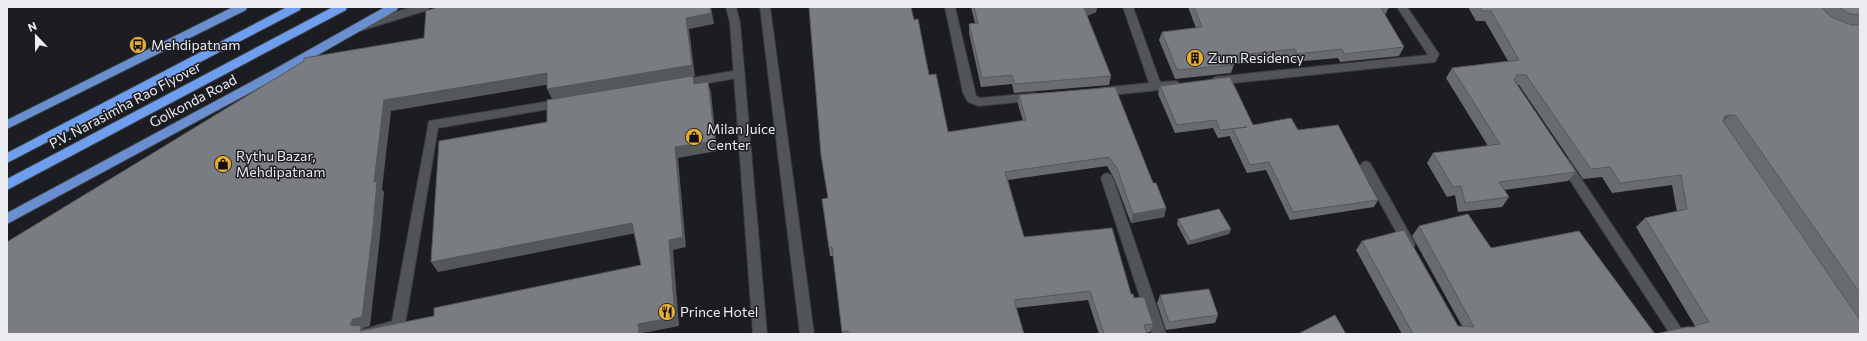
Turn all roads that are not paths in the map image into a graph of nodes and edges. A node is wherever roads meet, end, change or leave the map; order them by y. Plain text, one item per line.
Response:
1 (242, 7) edge
2 (296, 7) edge
3 (342, 7) edge
4 (393, 7) edge
5 (424, 7) edge
6 (731, 7) edge
7 (765, 7) edge
8 (950, 7) edge
9 (1128, 7) edge
10 (1402, 7) edge
11 (352, 29) junction
12 (740, 74) junction
13 (1204, 82) edge
14 (1188, 84) edge
15 (669, 85) edge
16 (1156, 87) junction
17 (1087, 93) edge
18 (1048, 96) edge
19 (575, 101) edge
20 (7, 125) edge
21 (1559, 155) edge
22 (7, 158) edge
23 (1366, 166) dead end
24 (1107, 178) dead end
25 (7, 185) edge
26 (7, 219) edge
27 (1417, 257) edge
28 (367, 334) edge
29 (760, 334) edge
30 (807, 334) edge
31 (1159, 334) edge
32 (1678, 334) edge

1 - 20 highway
2 - 22 highway, P.V. Narasimha Rao Flyover
3 - 25 highway, P.V. Narasimha Rao Flyover
4 - 11 highway, Golkonda Road
5 - 11 street
6 - 12 street
7 - 30 street
8 - 18 street
9 - 16 street
10 - 13 street
11 - 26 highway, Golkonda Road
12 - 15 street
12 - 29 street
14 - 16 street
16 - 17 street
19 - 28 street
21 - 32 street
23 - 27 street
24 - 31 street

